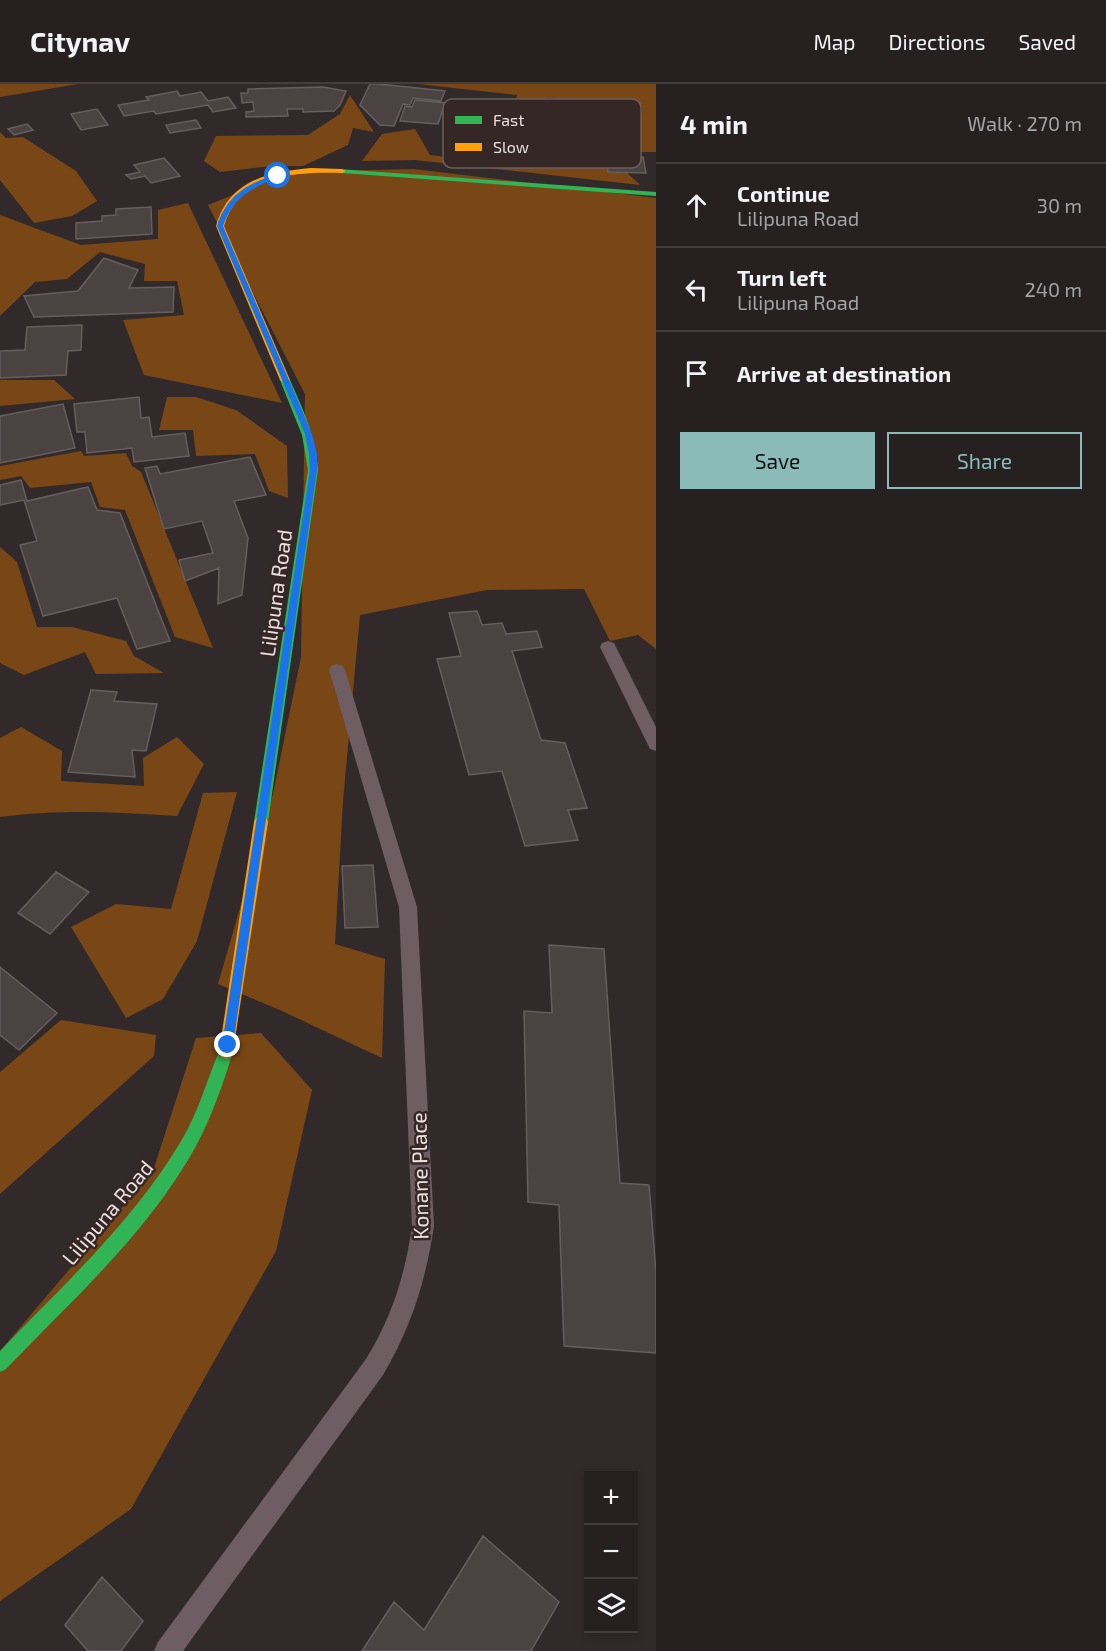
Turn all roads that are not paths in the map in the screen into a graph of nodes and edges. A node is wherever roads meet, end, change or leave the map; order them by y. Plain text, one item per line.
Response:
1 (656, 194) edge
2 (608, 647) dead end
3 (337, 670) dead end
4 (656, 744) edge
5 (0, 1363) edge
6 (167, 1651) edge

1 - 5 street, Lilipuna Road
2 - 4 lane
3 - 6 lane, Konane Place

